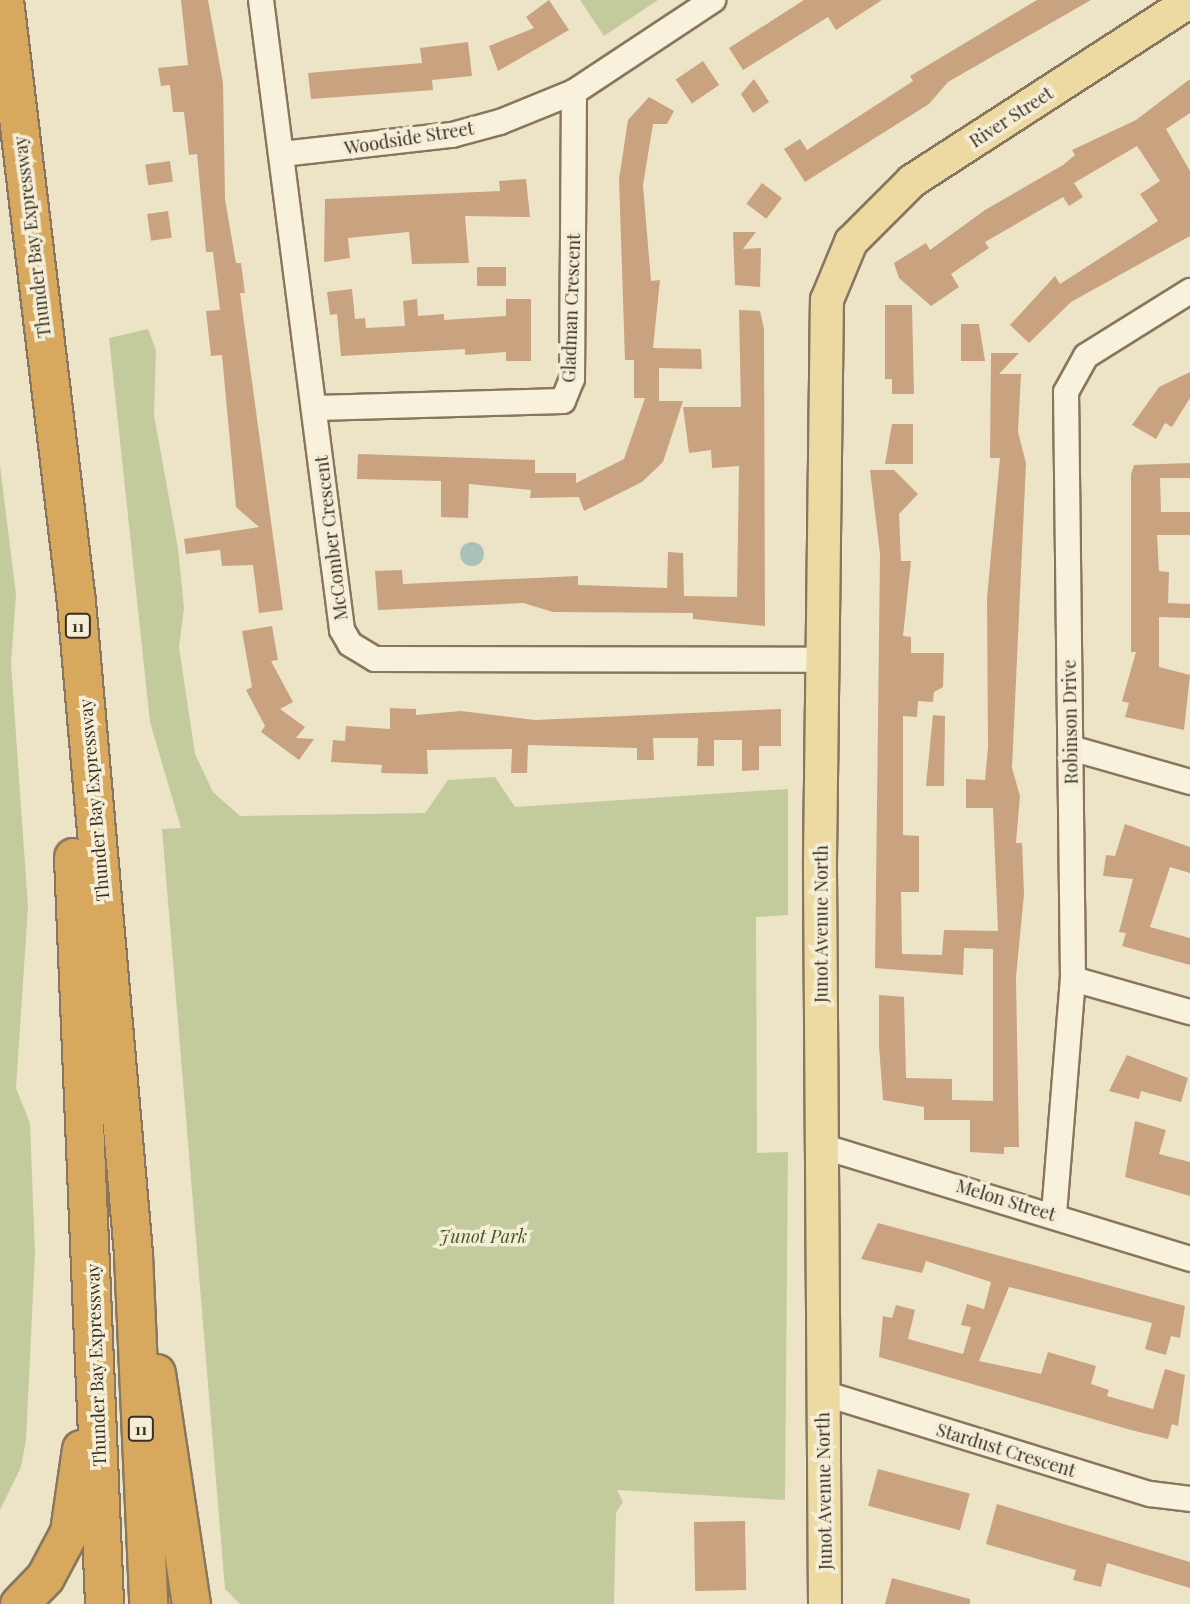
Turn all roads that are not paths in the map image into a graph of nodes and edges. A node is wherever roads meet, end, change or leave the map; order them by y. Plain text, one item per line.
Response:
1 (4, 0) edge
2 (261, 0) edge
3 (713, 0) edge
4 (1190, 1) edge
5 (574, 92) junction
6 (282, 154) junction
7 (0, 165) edge
8 (848, 250) joint
9 (1190, 291) edge
10 (316, 408) junction
11 (822, 660) junction
12 (1071, 748) junction
13 (1190, 782) edge
14 (1073, 979) junction
15 (1190, 1012) edge
16 (821, 1146) junction
17 (1054, 1214) junction
18 (133, 1254) junction
19 (1190, 1259) edge
20 (92, 1274) junction
21 (823, 1394) junction
22 (1190, 1499) edge
23 (19, 1604) edge
24 (104, 1604) edge
25 (148, 1604) edge
26 (191, 1604) edge
27 (825, 1604) edge

1 - 18 highway, Thunder Bay Expressway / 11
2 - 6 street, McComber Crescent
3 - 5 street, Woodside Street
4 - 8 main road, River Street
5 - 6 street, Woodside Street
5 - 10 street, Gladman Crescent
6 - 10 street, McComber Crescent
7 - 20 highway, Thunder Bay Expressway / 11
8 - 11 main road, Junot Avenue North
9 - 12 street, Robinson Drive
10 - 11 street, McComber Crescent
11 - 16 main road, Junot Avenue North
12 - 13 street
12 - 14 street, Robinson Drive
14 - 15 street
14 - 17 street, Robinson Drive
16 - 17 street, Melon Street
16 - 21 main road, Junot Avenue North
17 - 19 street, Melon Street
18 - 25 highway, Thunder Bay Expressway / 11
18 - 26 highway
20 - 23 highway
20 - 24 highway, Thunder Bay Expressway / 11
21 - 22 street, Stardust Crescent
21 - 27 main road, Junot Avenue North

